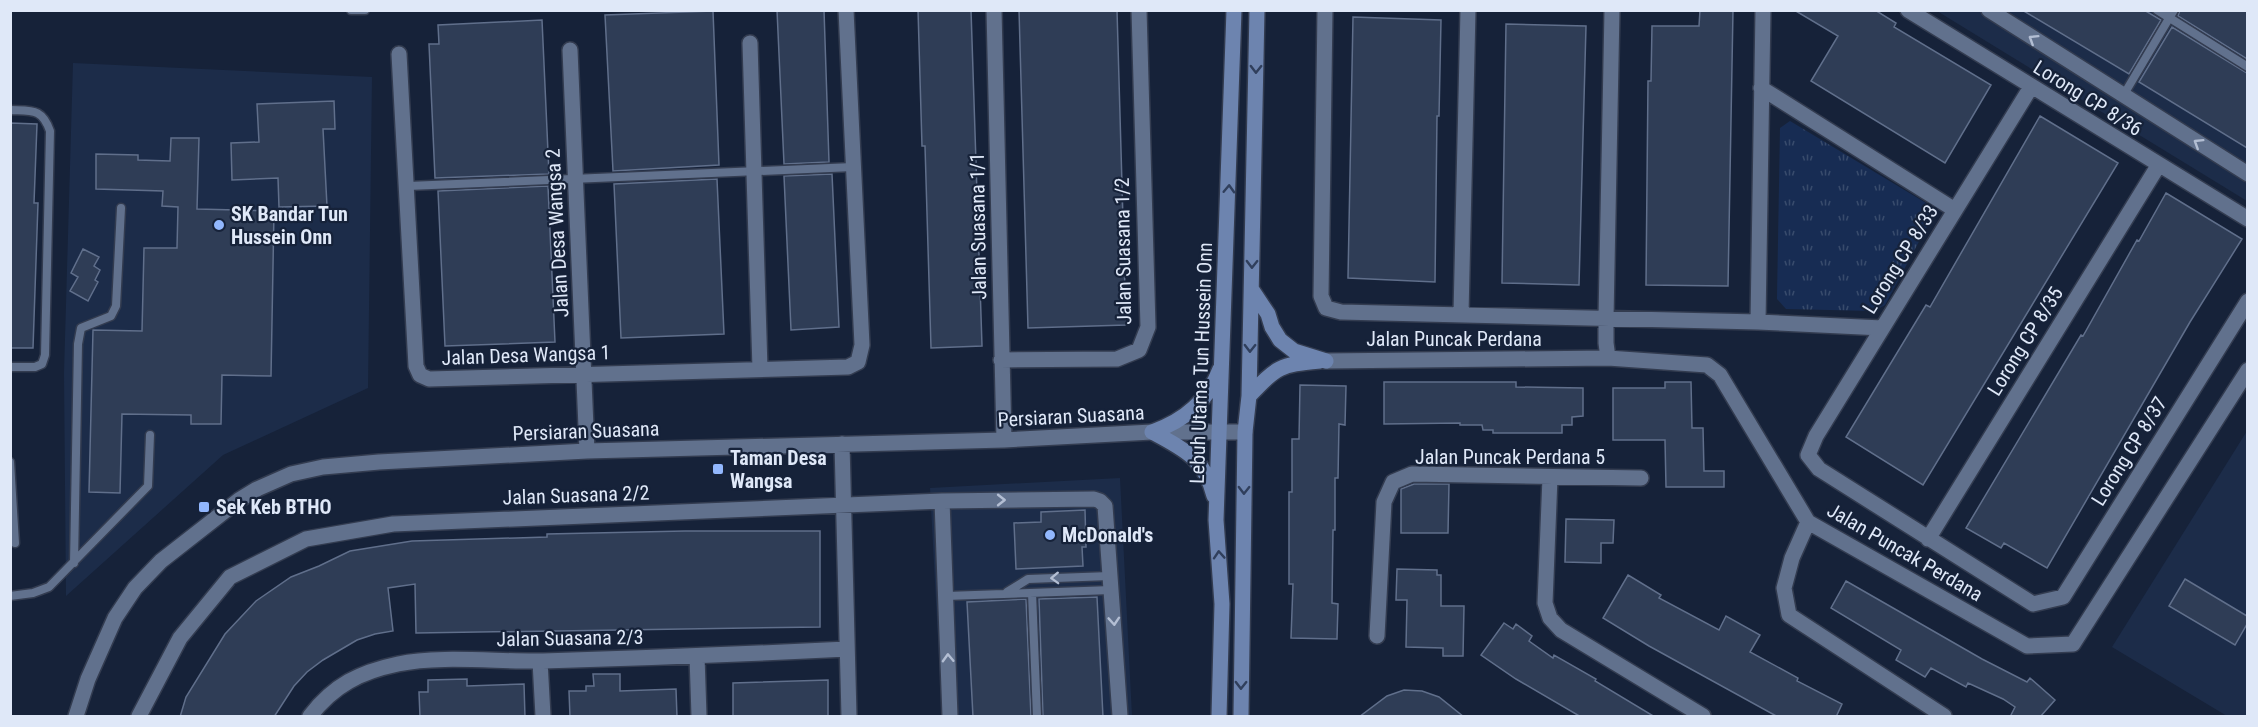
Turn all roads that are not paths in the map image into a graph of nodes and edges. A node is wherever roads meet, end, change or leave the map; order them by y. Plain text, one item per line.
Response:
1 (351, 10) edge
2 (364, 10) edge
3 (846, 10) edge
4 (994, 10) edge
5 (1138, 10) edge
6 (1234, 10) edge
7 (1257, 10) edge
8 (1324, 10) edge
9 (1468, 10) edge
10 (1612, 10) edge
11 (1763, 10) edge
12 (1908, 10) edge
13 (1989, 10) edge
14 (2157, 10) edge
15 (2172, 14) edge
16 (750, 43) dead end
17 (570, 50) dead end
18 (399, 54) dead end
19 (2247, 67) edge
20 (2031, 87) junction
21 (1761, 88) junction
22 (2123, 96) junction
23 (10, 110) edge
24 (2158, 166) junction
25 (853, 167) junction
26 (754, 172) junction
27 (2247, 174) edge
28 (576, 180) junction
29 (408, 186) junction
30 (121, 208) dead end
31 (1955, 210) junction
32 (2247, 219) edge
33 (1252, 290) junction
34 (2247, 302) edge
35 (1461, 314) junction
36 (1606, 318) junction
37 (1758, 322) junction
38 (1882, 328) junction
39 (1608, 358) junction
40 (1001, 360) junction
41 (1326, 361) junction
42 (1223, 363) junction
43 (10, 367) edge
44 (760, 369) junction
45 (2247, 370) edge
46 (584, 375) junction
47 (1249, 396) junction
48 (1220, 431) junction
49 (1152, 432) junction
50 (1245, 432) junction
51 (150, 435) dead end
52 (1004, 440) junction
53 (842, 444) junction
54 (587, 451) junction
55 (10, 462) edge
56 (1550, 477) junction
57 (1641, 478) dead end
58 (12, 498) edge
59 (942, 501) junction
60 (844, 505) junction
61 (1217, 506) junction
62 (1808, 522) junction
63 (1928, 539) junction
64 (15, 543) dead end
65 (74, 563) junction
66 (1111, 583) junction
67 (1032, 593) junction
68 (1004, 594) junction
69 (946, 596) junction
70 (10, 597) edge
71 (1377, 636) dead end
72 (848, 649) junction
73 (697, 656) junction
74 (540, 661) junction
75 (76, 717) edge
76 (139, 717) edge
77 (310, 717) edge
78 (543, 717) edge
79 (699, 717) edge
80 (849, 717) edge
81 (950, 717) edge
82 (1037, 717) edge
83 (1120, 717) edge
84 (1219, 717) edge
85 (1241, 717) edge
86 (1703, 717) edge
87 (1944, 717) edge

1 - 2 lane
3 - 25 street
4 - 40 street, Jalan Suasana 1/1
5 - 40 street, Jalan Suasana 1/2
42 -> 6 main road, Lebuh Utama Tun Hussein Onn
7 -> 33 main road
8 - 35 street
9 - 35 street
10 - 36 street
11 - 21 street
12 - 20 street, Lorong CP 8/36
22 -> 13 street
14 - 15 lane
15 - 19 lane
15 - 22 lane
16 - 26 street
17 - 28 street, Jalan Desa Wangsa 2
18 - 29 street, Jalan Desa Wangsa 1
20 - 24 street, Lorong CP 8/36
20 - 31 street, Lorong CP 8/33
21 - 31 street
21 - 37 street
27 -> 22 street
23 - 43 lane
24 - 32 street, Lorong CP 8/36
24 - 63 street, Lorong CP 8/35
25 - 26 lane
25 - 44 street, Jalan Desa Wangsa 1
26 - 28 lane
26 - 44 street
28 - 29 lane
28 - 46 street, Jalan Desa Wangsa 2
29 - 46 street, Jalan Desa Wangsa 1
30 - 65 lane
31 - 38 street, Lorong CP 8/33
33 - 41 main road
33 -> 47 main road
34 - 63 street, Lorong CP 8/37
35 - 36 street
36 - 37 street
36 - 39 street
37 - 38 street
38 - 63 street, Lorong CP 8/33
39 - 41 street, Jalan Puncak Perdana
39 - 62 street, Jalan Puncak Perdana
40 - 52 street, Jalan Suasana 1/1
41 - 47 main road
42 - 48 main road, Lebuh Utama Tun Hussein Onn
42 - 49 main road
44 - 46 street, Jalan Desa Wangsa 1
45 - 62 street, Jalan Puncak Perdana
46 - 54 street, Jalan Desa Wangsa 2
47 - 50 main road
48 - 49 street, Persiaran Suasana
48 - 50 street, Persiaran Suasana
48 - 61 main road, Lebuh Utama Tun Hussein Onn
49 - 52 street, Persiaran Suasana
49 - 61 main road
50 -> 85 main road
51 - 65 lane
52 - 53 street, Persiaran Suasana
53 - 54 street, Persiaran Suasana
53 - 60 street
54 - 75 street, Persiaran Suasana
55 - 58 lane
56 - 57 street, Jalan Puncak Perdana 5
56 - 71 street, Jalan Puncak Perdana 5
56 - 86 street
58 - 64 lane
59 - 60 street, Jalan Suasana 2/2
59 -> 66 street, Jalan Suasana 2/2
59 - 69 street
60 - 72 street
60 - 76 street, Jalan Suasana 2/2
84 -> 61 main road, Lebuh Utama Tun Hussein Onn
62 - 87 street
65 - 70 lane
66 - 67 lane
66 -> 68 lane
66 -> 83 street
67 - 68 lane
67 - 82 lane
68 - 69 lane
81 -> 69 street
72 - 73 street, Jalan Suasana 2/3
72 - 80 street
73 - 74 street, Jalan Suasana 2/3
73 - 79 street
74 - 77 street, Jalan Suasana 2/3
74 - 78 street

